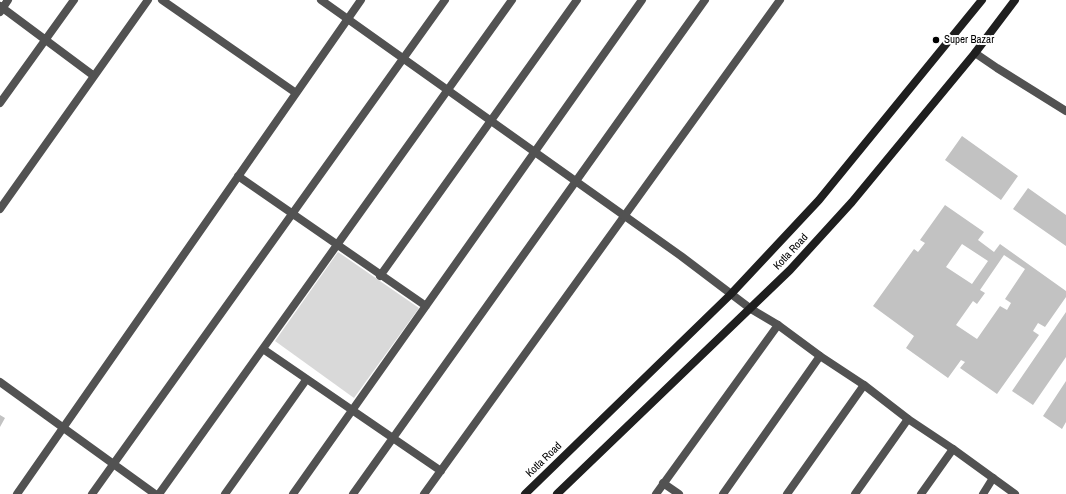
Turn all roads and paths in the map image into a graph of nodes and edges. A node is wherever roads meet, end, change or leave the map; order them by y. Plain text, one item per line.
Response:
1 (8, 0) edge
2 (74, 0) edge
3 (148, 0) edge
4 (162, 0) edge
5 (321, 0) edge
6 (361, 0) edge
7 (445, 0) edge
8 (512, 0) edge
9 (577, 0) edge
10 (642, 0) edge
11 (705, 0) edge
12 (780, 0) edge
13 (982, 0) edge
14 (1015, 0) edge
15 (1, 9) edge
16 (348, 19) junction
17 (45, 40) junction
18 (975, 53) junction
19 (403, 58) junction
20 (94, 76) junction
21 (447, 90) junction
22 (296, 93) junction
23 (0, 103) edge
24 (1066, 111) edge
25 (491, 121) junction
26 (535, 152) junction
27 (238, 176) junction
28 (576, 181) junction
29 (0, 209) edge
30 (292, 214) junction
31 (625, 216) junction
32 (337, 245) junction
33 (380, 276) junction
34 (731, 294) junction
35 (426, 306) junction
36 (751, 309) junction
37 (778, 325) junction
38 (263, 349) junction
39 (820, 356) junction
40 (306, 380) junction
41 (0, 382) edge
42 (864, 385) junction
43 (352, 411) junction
44 (908, 419) junction
45 (63, 428) junction
46 (393, 439) junction
47 (952, 449) junction
48 (114, 464) junction
49 (441, 471) junction
50 (994, 478) junction
51 (663, 483) junction
52 (17, 494) edge
53 (92, 494) edge
54 (155, 494) edge
55 (159, 494) edge
56 (225, 494) edge
57 (293, 494) edge
58 (353, 494) edge
59 (424, 494) edge
60 (525, 494) edge
61 (557, 494) edge
62 (656, 494) edge
63 (679, 494) edge
64 (723, 494) edge
65 (786, 494) edge
66 (855, 494) edge
67 (921, 494) edge
68 (982, 494) edge
69 (1015, 494) edge

1 - 15 street
2 - 17 street
3 - 20 street
4 - 22 street
5 - 16 street
6 - 16 street
7 - 19 street
8 - 21 street
9 - 25 street
10 - 26 street
11 - 28 street
12 - 31 street
13 - 34 main road, Kotla Road
14 - 18 main road, Kotla Road
15 - 17 street
16 - 19 street
16 - 22 street
17 - 20 street
17 - 23 street
18 - 24 street
18 - 36 main road, Kotla Road
19 - 21 street
19 - 30 street
20 - 29 street
21 - 25 street
21 - 32 street
22 - 27 street
25 - 26 street
25 - 33 street
26 - 28 street
26 - 35 street
27 - 30 street
27 - 45 street
28 - 31 street
28 - 46 street
30 - 32 street
30 - 48 street
31 - 34 street
31 - 49 street
32 - 33 street
32 - 38 street
33 - 35 street
34 - 36 street
34 - 60 main road, Kotla Road
35 - 43 street
36 - 37 street
36 - 61 main road, Kotla Road
37 - 39 street
37 - 51 street
38 - 40 street
38 - 55 street
39 - 42 street
39 - 64 street
40 - 43 street
40 - 56 street
41 - 45 street
42 - 44 street
42 - 65 street
43 - 46 street
43 - 57 street
44 - 47 street
44 - 66 street
45 - 48 street
45 - 52 street
46 - 49 street
46 - 58 street
47 - 50 street
47 - 67 street
48 - 53 street
48 - 54 street
49 - 59 street
50 - 68 street
50 - 69 street
51 - 62 street
51 - 63 street

